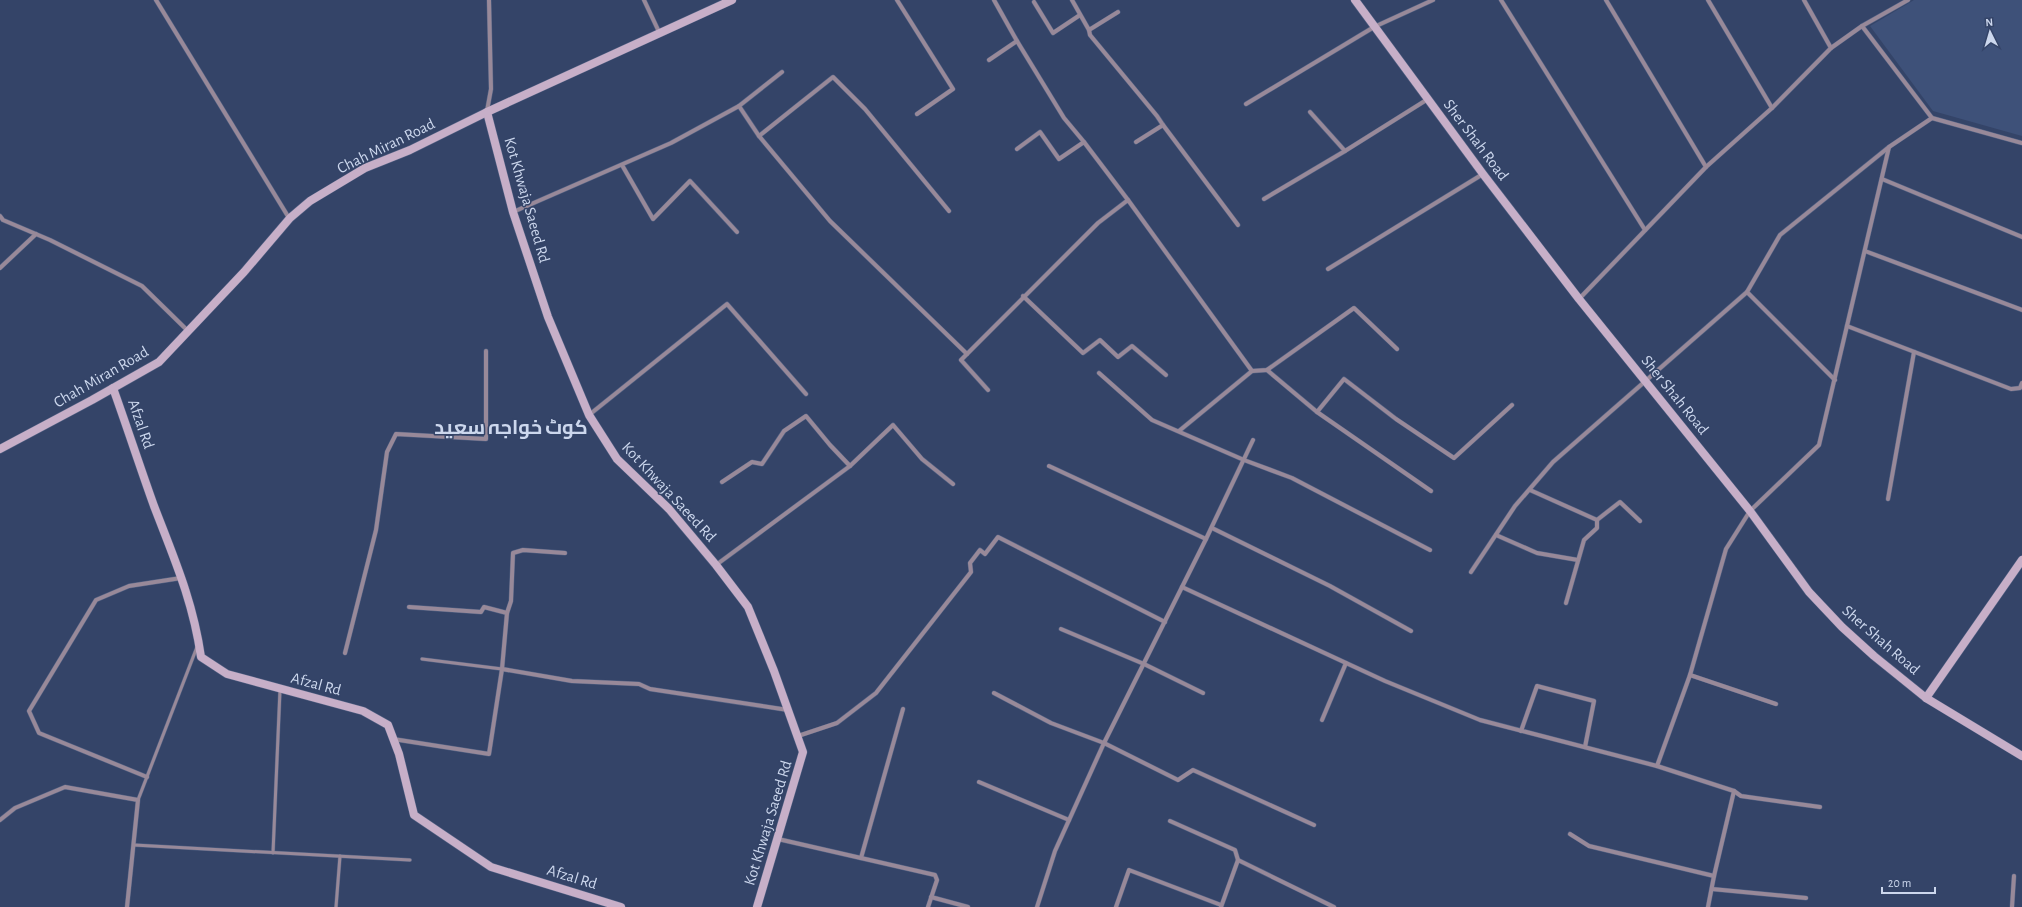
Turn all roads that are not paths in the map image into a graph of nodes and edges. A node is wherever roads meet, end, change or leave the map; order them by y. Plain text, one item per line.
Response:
1 (156, 0) edge
2 (489, 0) edge
3 (644, 0) edge
4 (732, 0) edge
5 (897, 0) edge
6 (994, 0) edge
7 (1072, 0) edge
8 (1355, 0) edge
9 (1433, 0) edge
10 (1501, 0) edge
11 (1606, 0) edge
12 (1708, 0) edge
13 (1804, 0) edge
14 (1896, 0) edge
15 (1908, 0) edge
16 (1034, 2) dead end
17 (1899, 5) junction
18 (1118, 12) dead end
19 (1080, 15) junction
20 (1862, 26) junction
21 (1374, 28) junction
22 (1089, 30) junction
23 (660, 34) junction
24 (1017, 41) junction
25 (1831, 48) junction
26 (989, 60) dead end
27 (782, 72) dead end
28 (1428, 99) junction
29 (1246, 104) dead end
30 (739, 106) junction
31 (1772, 108) junction
32 (487, 112) junction
33 (1310, 112) dead end
34 (917, 114) dead end
35 (1932, 118) junction
36 (1163, 125) junction
37 (759, 136) junction
38 (1084, 142) junction
39 (1136, 142) dead end
40 (2022, 143) edge
41 (1889, 147) junction
42 (1017, 149) dead end
43 (1345, 151) junction
44 (622, 165) junction
45 (1706, 167) junction
46 (1483, 174) junction
47 (1882, 179) junction
48 (1264, 199) dead end
49 (1128, 200) junction
50 (949, 211) dead end
51 (513, 212) junction
52 (0, 216) edge
53 (290, 218) junction
54 (1238, 225) dead end
55 (1645, 230) junction
56 (737, 232) dead end
57 (36, 234) junction
58 (2022, 237) edge
59 (1865, 251) junction
60 (0, 268) edge
61 (1328, 269) dead end
62 (1747, 292) junction
63 (1023, 296) junction
64 (1579, 299) junction
65 (2022, 310) edge
66 (1847, 326) junction
67 (188, 331) junction
68 (1397, 349) dead end
69 (486, 351) dead end
70 (1914, 352) junction
71 (966, 354) junction
72 (1267, 370) junction
73 (1252, 371) junction
74 (1099, 373) dead end
75 (1166, 375) dead end
76 (1835, 380) junction
77 (1646, 382) junction
78 (2022, 383) edge
79 (113, 388) junction
80 (988, 390) dead end
81 (806, 394) dead end
82 (1512, 405) dead end
83 (1317, 412) junction
84 (588, 415) junction
85 (1179, 431) junction
86 (1254, 440) dead end
87 (0, 448) edge
88 (1244, 460) junction
89 (850, 466) junction
90 (1049, 466) dead end
91 (722, 482) dead end
92 (953, 484) dead end
93 (1530, 490) junction
94 (1431, 491) dead end
95 (1888, 499) dead end
96 (1750, 511) junction
97 (1597, 520) junction
98 (1640, 521) dead end
99 (1212, 528) junction
100 (1496, 535) junction
101 (1206, 539) junction
102 (1430, 550) dead end
103 (566, 553) dead end
104 (1578, 560) junction
105 (2022, 560) edge
106 (716, 565) junction
107 (1471, 572) dead end
108 (182, 578) junction
109 (1182, 587) junction
110 (1566, 603) dead end
111 (409, 607) dead end
112 (507, 613) junction
113 (1165, 622) junction
114 (1061, 629) dead end
115 (1411, 631) dead end
116 (199, 641) junction
117 (345, 653) dead end
118 (422, 658) dead end
119 (1346, 663) junction
120 (1144, 664) junction
121 (502, 669) junction
122 (1690, 675) junction
123 (280, 688) junction
124 (994, 693) dead end
125 (1203, 693) dead end
126 (1926, 698) junction
127 (1776, 704) dead end
128 (903, 709) dead end
129 (788, 710) junction
130 (1322, 720) dead end
131 (1521, 731) junction
132 (798, 736) junction
133 (393, 739) junction
134 (1104, 743) junction
135 (1584, 747) junction
136 (2022, 756) edge
137 (1657, 766) junction
138 (147, 777) junction
139 (979, 782) dead end
140 (1734, 791) junction
141 (138, 800) junction
142 (1820, 807) dead end
143 (0, 820) edge
144 (1069, 820) junction
145 (1170, 821) dead end
146 (1314, 825) dead end
147 (1570, 834) dead end
148 (777, 838) junction
149 (134, 845) junction
150 (273, 853) junction
151 (340, 856) junction
152 (861, 858) junction
153 (410, 860) dead end
154 (1238, 860) junction
155 (1714, 876) junction
156 (2014, 876) dead end
157 (1712, 889) junction
158 (932, 897) junction
159 (1806, 898) dead end
160 (1221, 906) edge
161 (127, 907) edge
162 (336, 907) edge
163 (621, 907) edge
164 (757, 907) edge
165 (928, 907) edge
166 (968, 907) edge
167 (1037, 907) edge
168 (1116, 907) edge
169 (1334, 907) edge
170 (1708, 907) edge
171 (2012, 907) edge

1 - 53 street
2 - 32 street
3 - 23 street
4 - 23 main road, Chah Miran Road
5 - 34 street
6 - 24 street
7 - 19 street
8 - 21 main road, Sher Shah Road
9 - 21 street
10 - 55 street
11 - 45 street
12 - 31 street
13 - 25 street
14 - 17 street
15 - 17 street
16 - 19 street
17 - 20 street
18 - 22 street
19 - 22 street
20 - 25 street
20 - 35 street
21 - 28 main road, Sher Shah Road
21 - 29 street
22 - 36 street
23 - 32 main road, Chah Miran Road
24 - 26 street
24 - 38 street
25 - 31 street
27 - 30 street
28 - 43 street
28 - 46 main road, Sher Shah Road
30 - 37 street
30 - 44 street
31 - 45 street
32 - 51 main road, Kot Khwaja Saeed Rd
32 - 53 main road, Chah Miran Road
33 - 43 street
35 - 40 street
35 - 41 street
36 - 39 street
36 - 54 street
37 - 50 street
37 - 71 street
38 - 42 street
38 - 49 street
41 - 47 street
41 - 62 street
43 - 48 street
44 - 51 street
44 - 56 street
45 - 55 street
46 - 61 street
46 - 64 main road, Sher Shah Road
47 - 58 street
47 - 59 street
49 - 63 street
49 - 73 street
51 - 84 main road, Kot Khwaja Saeed Rd
52 - 57 street
53 - 67 main road, Chah Miran Road
55 - 64 street
57 - 60 street
57 - 67 street
59 - 65 street
59 - 66 street
62 - 76 street
62 - 77 street
63 - 71 street
63 - 75 street
64 - 77 main road, Sher Shah Road
66 - 70 street
66 - 76 street
67 - 79 main road, Chah Miran Road
68 - 72 street
69 - 117 street
70 - 78 street
70 - 95 street
71 - 80 street
72 - 73 street
72 - 83 street
73 - 85 street
74 - 85 street
76 - 96 street
77 - 93 street
77 - 96 main road, Sher Shah Road
79 - 87 main road, Chah Miran Road
79 - 108 main road, Afzal Rd
81 - 84 street
82 - 83 street
83 - 94 street
84 - 106 main road, Kot Khwaja Saeed Rd
85 - 88 street
86 - 88 street
88 - 99 street
88 - 102 street
89 - 91 street
89 - 92 street
89 - 106 street
90 - 101 street
93 - 97 street
93 - 100 street
96 - 122 street
96 - 126 main road, Sher Shah Road
97 - 98 street
97 - 104 street
99 - 101 street
99 - 115 street
100 - 104 street
100 - 107 street
101 - 109 street
103 - 112 street
104 - 110 street
105 - 126 main road
106 - 129 main road, Kot Khwaja Saeed Rd
108 - 116 main road, Afzal Rd
108 - 138 street
109 - 113 street
109 - 119 street
111 - 112 street
112 - 121 street
113 - 120 street
113 - 132 street
114 - 120 street
116 - 123 main road, Afzal Rd
116 - 138 lane
118 - 121 lane
119 - 130 street
119 - 131 street
120 - 125 street
120 - 134 street
121 - 129 street
121 - 133 street
122 - 127 street
122 - 137 street
123 - 133 main road, Afzal Rd
123 - 150 lane
124 - 134 street
126 - 136 main road, Sher Shah Road
128 - 152 street
129 - 132 main road, Kot Khwaja Saeed Rd
131 - 135 street
131 - 135 street
132 - 148 main road, Kot Khwaja Saeed Rd
133 - 163 main road, Afzal Rd
134 - 144 street
134 - 146 street
135 - 137 street
137 - 140 street
138 - 141 lane
139 - 144 street
140 - 142 street
140 - 155 street
141 - 143 street
141 - 149 street
144 - 167 street
145 - 154 street
147 - 155 street
148 - 152 street
148 - 164 main road, Kot Khwaja Saeed Rd
149 - 150 lane
149 - 161 street
150 - 151 lane
151 - 153 lane
151 - 162 lane
152 - 158 street
154 - 160 street
154 - 169 street
155 - 157 street
156 - 171 street
157 - 159 street
157 - 170 street
158 - 165 street
158 - 166 street
160 - 168 street

